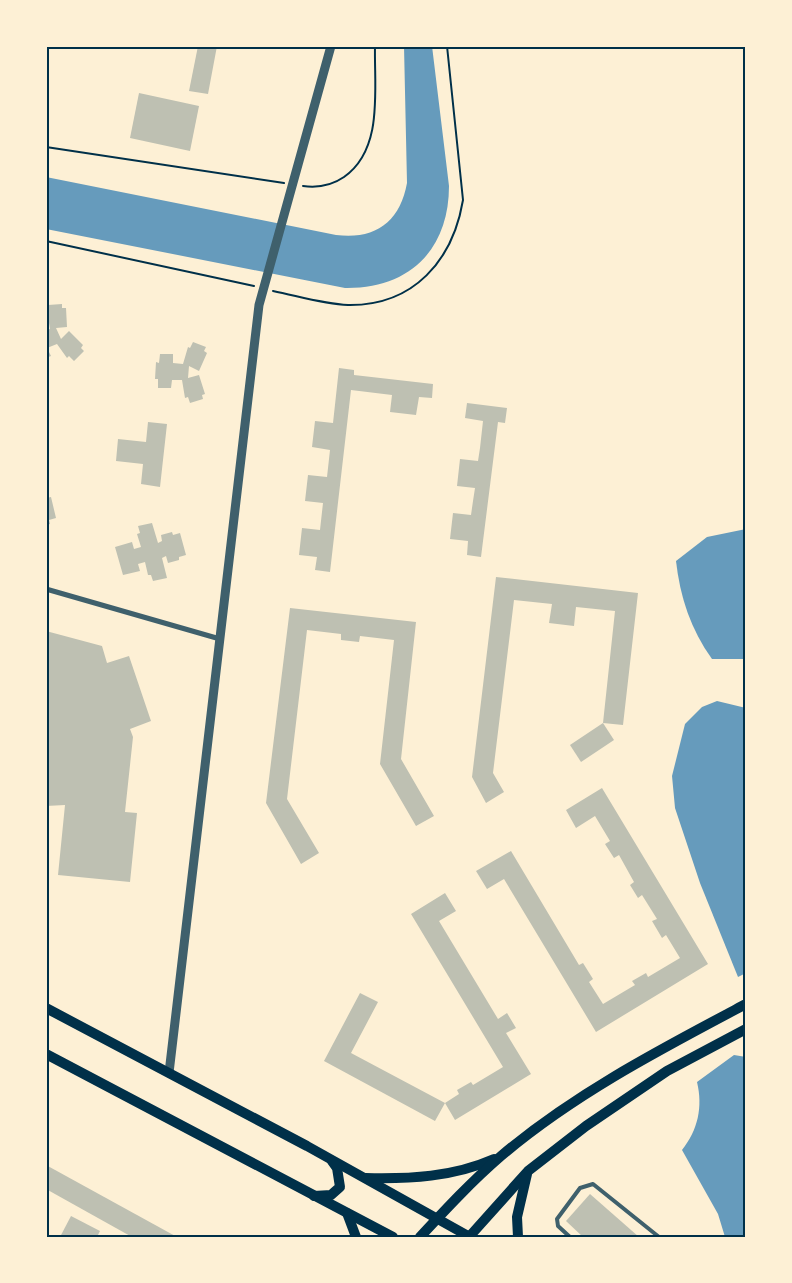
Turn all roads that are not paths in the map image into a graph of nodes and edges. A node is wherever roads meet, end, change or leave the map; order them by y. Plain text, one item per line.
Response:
1 (331, 46) edge
2 (46, 589) edge
3 (220, 639) junction
4 (746, 1004) edge
5 (46, 1008) edge
6 (744, 1031) edge
7 (46, 1054) edge
8 (169, 1073) junction
9 (502, 1156) junction
10 (331, 1160) junction
11 (528, 1171) junction
12 (362, 1177) junction
13 (310, 1195) junction
14 (346, 1214) junction
15 (436, 1219) junction
16 (356, 1237) edge
17 (393, 1237) edge
18 (420, 1237) edge
19 (469, 1237) edge
20 (518, 1237) edge
21 (570, 1237) edge
22 (659, 1237) edge

1 - 3 street
2 - 3 street
3 - 8 street
4 - 9 main road
5 - 8 main road
6 - 11 main road
7 - 13 main road
8 - 10 main road
9 - 12 main road
9 - 15 main road
10 - 12 main road
10 - 13 main road
11 - 19 main road
11 - 20 main road
12 - 15 main road
13 - 14 main road
14 - 16 main road
14 - 17 main road
15 - 18 main road
15 - 19 main road
21 - 22 lane

